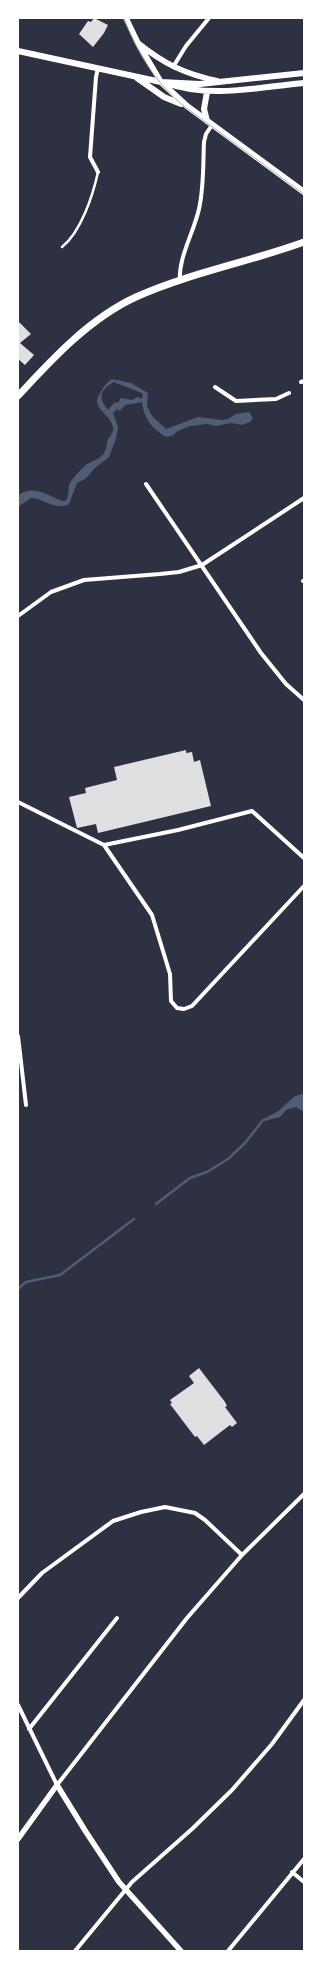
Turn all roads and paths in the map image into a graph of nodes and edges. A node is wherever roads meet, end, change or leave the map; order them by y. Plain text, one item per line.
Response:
1 (126, 18) edge
2 (209, 18) edge
3 (138, 43) junction
4 (18, 51) edge
5 (174, 67) junction
6 (98, 68) junction
7 (304, 73) edge
8 (134, 76) junction
9 (218, 81) junction
10 (161, 82) junction
11 (304, 83) edge
12 (207, 92) junction
13 (187, 106) junction
14 (210, 123) junction
15 (98, 172) joint
16 (304, 192) edge
17 (304, 242) edge
18 (62, 247) dead end
19 (180, 280) junction
20 (215, 387) dead end
21 (289, 393) dead end
22 (18, 396) edge
23 (146, 484) dead end
24 (304, 498) edge
25 (202, 565) junction
26 (18, 616) edge
27 (304, 700) edge
28 (18, 802) edge
29 (104, 845) junction
30 (304, 858) edge
31 (304, 886) edge
32 (18, 1036) edge
33 (26, 1105) dead end
34 (304, 1494) edge
35 (242, 1555) junction
36 (18, 1598) edge
37 (117, 1618) dead end
38 (304, 1700) edge
39 (18, 1705) edge
40 (29, 1729) junction
41 (58, 1785) junction
42 (18, 1839) edge
43 (304, 1859) edge
44 (292, 1872) junction
45 (304, 1882) edge
46 (125, 1889) junction
47 (75, 1951) edge
48 (182, 1951) edge
49 (228, 1951) edge

1 - 3 street
2 - 5 street
3 - 5 street
3 - 10 street
4 - 6 main road
5 - 9 street
6 - 8 main road
6 - 15 street
7 - 9 main road
8 - 10 main road
8 - 13 main road
9 - 10 main road
10 - 12 main road
10 - 13 main road
11 - 12 main road
12 - 14 main road
13 - 14 main road
14 - 16 main road
14 - 19 street
15 - 18 lane
17 - 19 main road
19 - 22 main road
20 - 21 street
23 - 25 street
24 - 25 street
25 - 26 street
25 - 27 street
28 - 29 street
29 - 30 street
29 - 31 street
32 - 33 street
34 - 35 street
35 - 36 street
35 - 41 street
37 - 40 street
38 - 46 street
39 - 40 street
40 - 41 street
41 - 42 street
41 - 46 street
43 - 44 street
44 - 45 street
44 - 49 street
46 - 47 street
46 - 48 street

